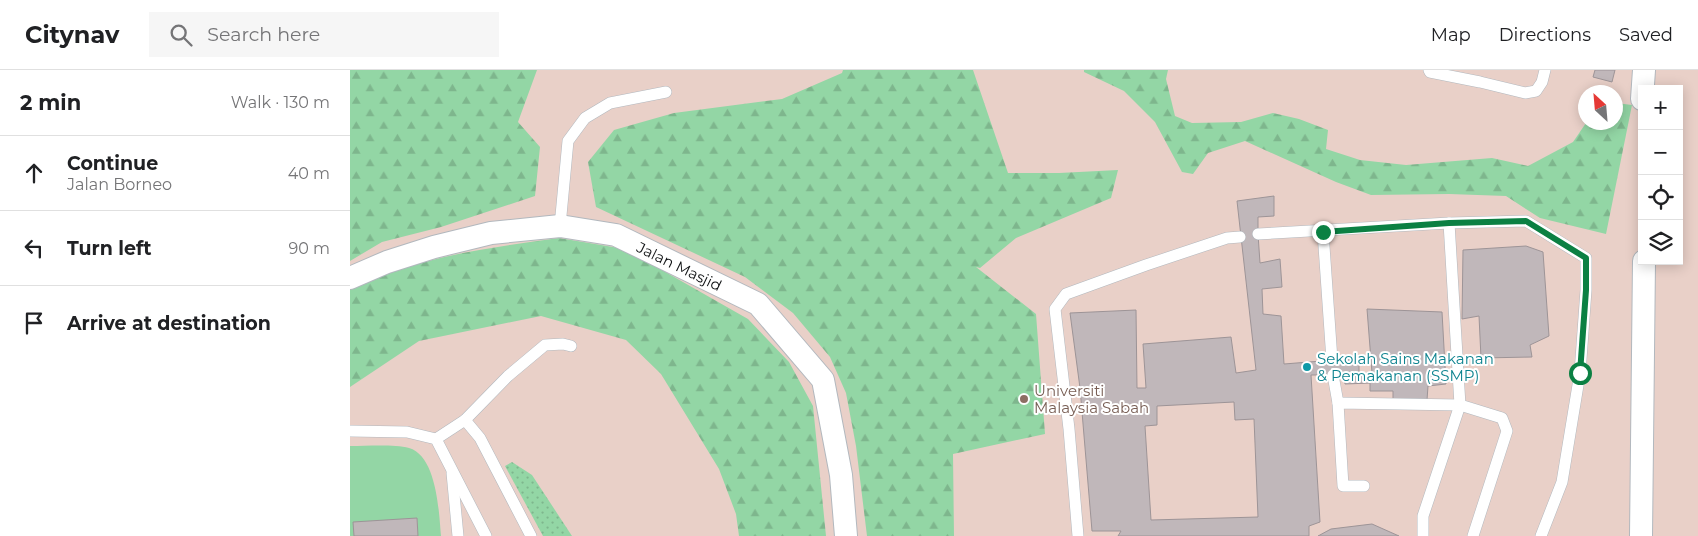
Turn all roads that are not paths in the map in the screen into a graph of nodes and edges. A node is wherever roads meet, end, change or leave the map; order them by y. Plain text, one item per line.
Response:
1 (1429, 70) edge
2 (1483, 70) edge
3 (1544, 70) edge
4 (1644, 70) edge
5 (1480, 82) junction
6 (1643, 85) edge
7 (666, 92) dead end
8 (1449, 223) junction
9 (560, 226) junction
10 (1323, 232) junction
11 (1258, 234) dead end
12 (1240, 237) dead end
13 (1644, 265) edge
14 (350, 278) edge
15 (572, 346) dead end
16 (1332, 360) dead end
17 (1333, 375) dead end
18 (1338, 403) junction
19 (1460, 405) junction
20 (464, 420) junction
21 (350, 431) edge
22 (436, 439) junction
23 (451, 464) junction
24 (1364, 486) dead end
25 (458, 536) edge
26 (486, 536) edge
27 (531, 536) edge
28 (846, 536) edge
29 (1078, 536) edge
30 (1423, 536) edge
31 (1473, 536) edge
32 (1541, 536) edge
33 (1641, 536) edge

1 - 5 lane
2 - 5 lane
3 - 5 lane
4 - 6 street
7 - 9 lane
8 - 10 lane
8 - 19 lane
8 - 32 lane
9 - 14 street, Jalan Masjid
9 - 28 street, Jalan Masjid
10 - 11 lane
10 - 16 lane
12 - 29 lane
13 - 33 street
15 - 20 lane
17 - 18 lane
18 - 19 lane
18 - 24 lane
19 - 30 lane
19 - 31 lane
20 - 22 lane
20 - 27 lane
21 - 22 lane
22 - 23 lane
23 - 25 lane
23 - 26 lane

